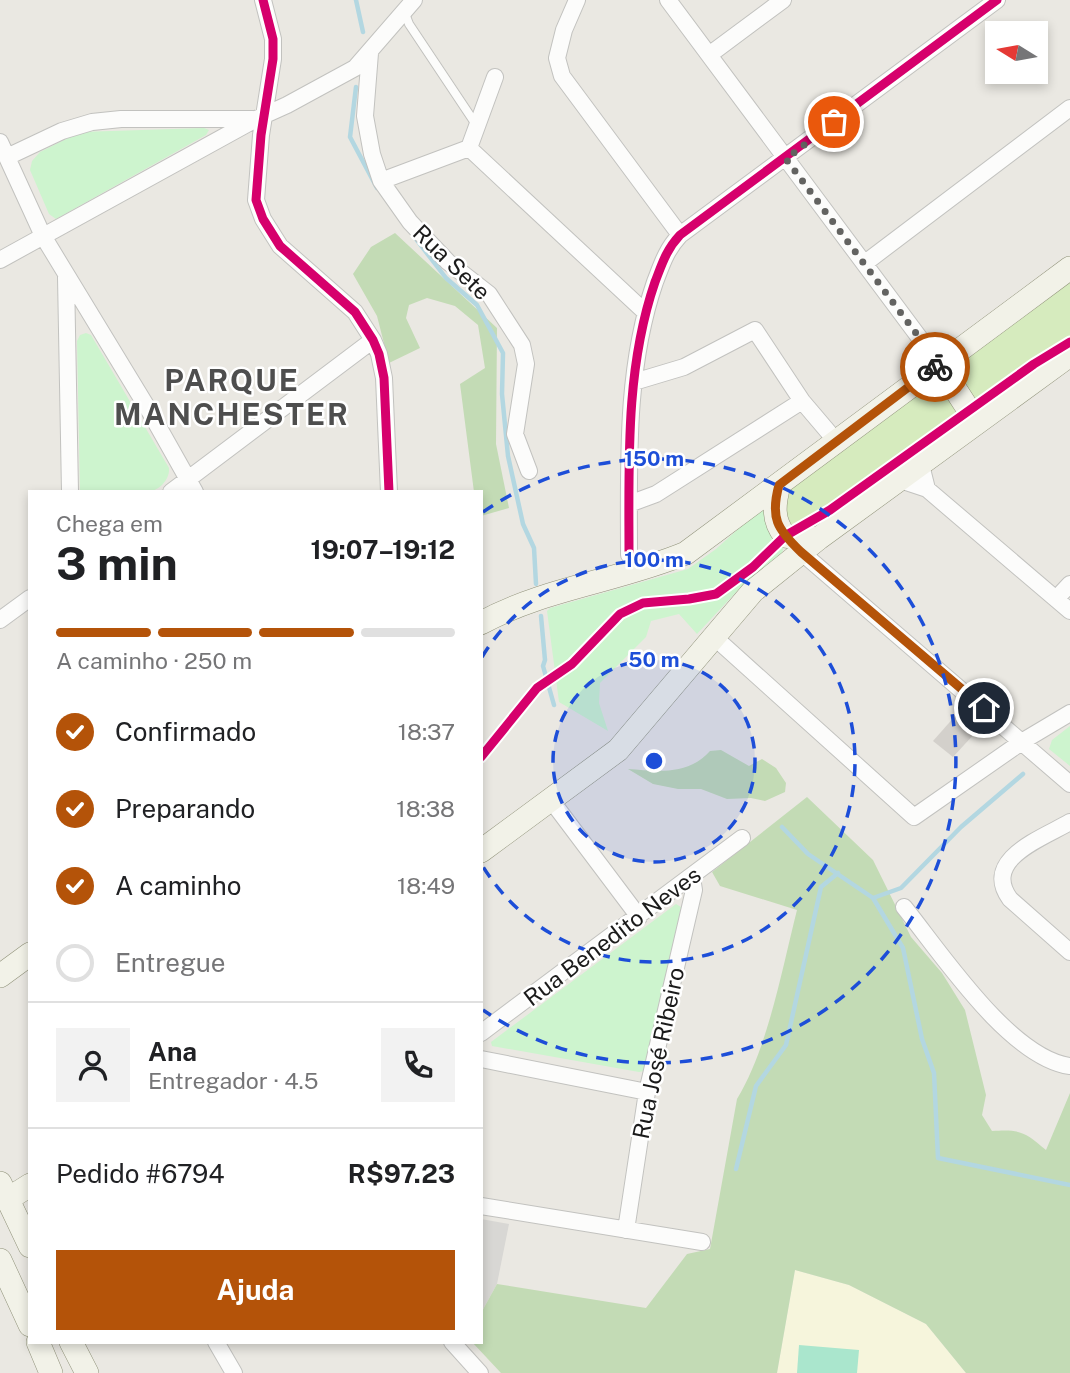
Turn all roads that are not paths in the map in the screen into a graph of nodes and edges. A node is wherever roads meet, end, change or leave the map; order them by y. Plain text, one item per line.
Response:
1 (263, 0) edge
2 (577, 0) edge
3 (668, 0) edge
4 (783, 0) edge
5 (997, 0) edge
6 (407, 4) edge
7 (370, 53) junction
8 (709, 55) junction
9 (495, 77) dead end
10 (268, 91) junction
11 (287, 105) junction
12 (1070, 108) edge
13 (260, 118) junction
14 (215, 119) junction
15 (477, 126) junction
16 (233, 131) junction
17 (261, 135) junction
18 (469, 148) junction
19 (4, 150) edge
20 (786, 159) junction
21 (381, 181) junction
22 (680, 235) junction
23 (43, 236) junction
24 (0, 260) edge
25 (864, 262) junction
26 (1070, 268) edge
27 (66, 277) junction
28 (645, 312) junction
29 (373, 340) junction
30 (1070, 355) edge
31 (939, 364) junction
32 (634, 382) junction
33 (915, 382) junction
34 (802, 401) junction
35 (970, 412) junction
36 (956, 439) junction
37 (836, 441) junction
38 (921, 465) junction
39 (529, 471) dead end
40 (900, 480) junction
41 (192, 485) edge
42 (779, 485) junction
43 (928, 489) junction
44 (70, 490) edge
45 (389, 490) edge
46 (629, 503) junction
47 (801, 542) junction
48 (636, 562) junction
49 (1070, 584) edge
50 (28, 599) edge
51 (1056, 599) junction
52 (1070, 611) edge
53 (0, 620) edge
54 (483, 622) edge
55 (713, 636) junction
56 (1070, 713) edge
57 (1023, 741) junction
58 (1070, 784) edge
59 (551, 800) junction
60 (1070, 822) edge
61 (742, 838) dead end
62 (483, 850) edge
63 (692, 878) junction
64 (904, 907) dead end
65 (639, 917) junction
66 (1070, 952) edge
67 (28, 955) edge
68 (0, 976) edge
69 (483, 1032) edge
70 (483, 1059) edge
71 (1070, 1066) edge
72 (648, 1091) junction
73 (11, 1195) edge
74 (483, 1206) edge
75 (626, 1230) junction
76 (28, 1241) edge
77 (702, 1242) dead end
78 (0, 1260) edge
79 (6, 1288) edge
80 (28, 1322) edge
81 (39, 1344) edge
82 (72, 1344) edge
83 (217, 1344) edge
84 (454, 1344) edge
85 (51, 1373) edge
86 (87, 1373) edge
87 (234, 1373) edge
88 (480, 1373) edge

1 - 10 street
2 - 22 street
3 - 8 street
4 - 8 street
5 - 20 street
6 - 7 street
6 - 15 lane
7 - 11 street
7 - 21 street, Rua Sete
8 - 20 street
9 - 15 street
10 - 11 street
10 - 13 street
11 - 13 street
12 - 25 street
13 - 14 street
13 - 16 street
13 - 17 street
14 - 16 street
14 - 19 street
15 - 18 street
16 - 17 street
16 - 23 street
17 - 29 street
18 - 21 street
18 - 28 street
19 - 23 street
20 - 22 street
20 - 25 street
21 - 39 street, Rua Sete
22 - 28 street
23 - 24 street
23 - 27 street
25 - 31 street
26 - 31 main road
27 - 41 street
27 - 44 street
28 - 32 street
29 - 41 street
29 - 45 street
30 - 36 main road
31 - 33 main road
31 - 35 main road
32 - 34 street
32 - 46 street
33 - 35 main road
33 - 37 main road
34 - 37 street
34 - 46 street
35 - 36 main road
36 - 38 main road
37 - 42 main road
38 - 40 main road
38 - 43 street
40 - 43 street
40 - 47 main road
42 - 47 main road
42 - 48 main road
43 - 51 street
46 - 48 street
47 - 55 main road
47 - 57 street
48 - 54 main road
49 - 51 street
50 - 53 street
51 - 52 street
55 - 57 street
55 - 59 main road
56 - 57 street
57 - 58 street
59 - 62 main road
59 - 65 street
60 - 66 street
61 - 63 street, Rua Benedito Neves
63 - 65 street, Rua Benedito Neves
63 - 72 street, Rua José Ribeiro
64 - 71 street
65 - 69 street, Rua Benedito Neves
67 - 68 main road
70 - 72 street
72 - 75 street, Rua José Ribeiro
73 - 76 main road
74 - 75 street
75 - 77 street
78 - 79 main road
79 - 80 main road
81 - 85 main road
82 - 86 main road
83 - 87 street
84 - 88 street

